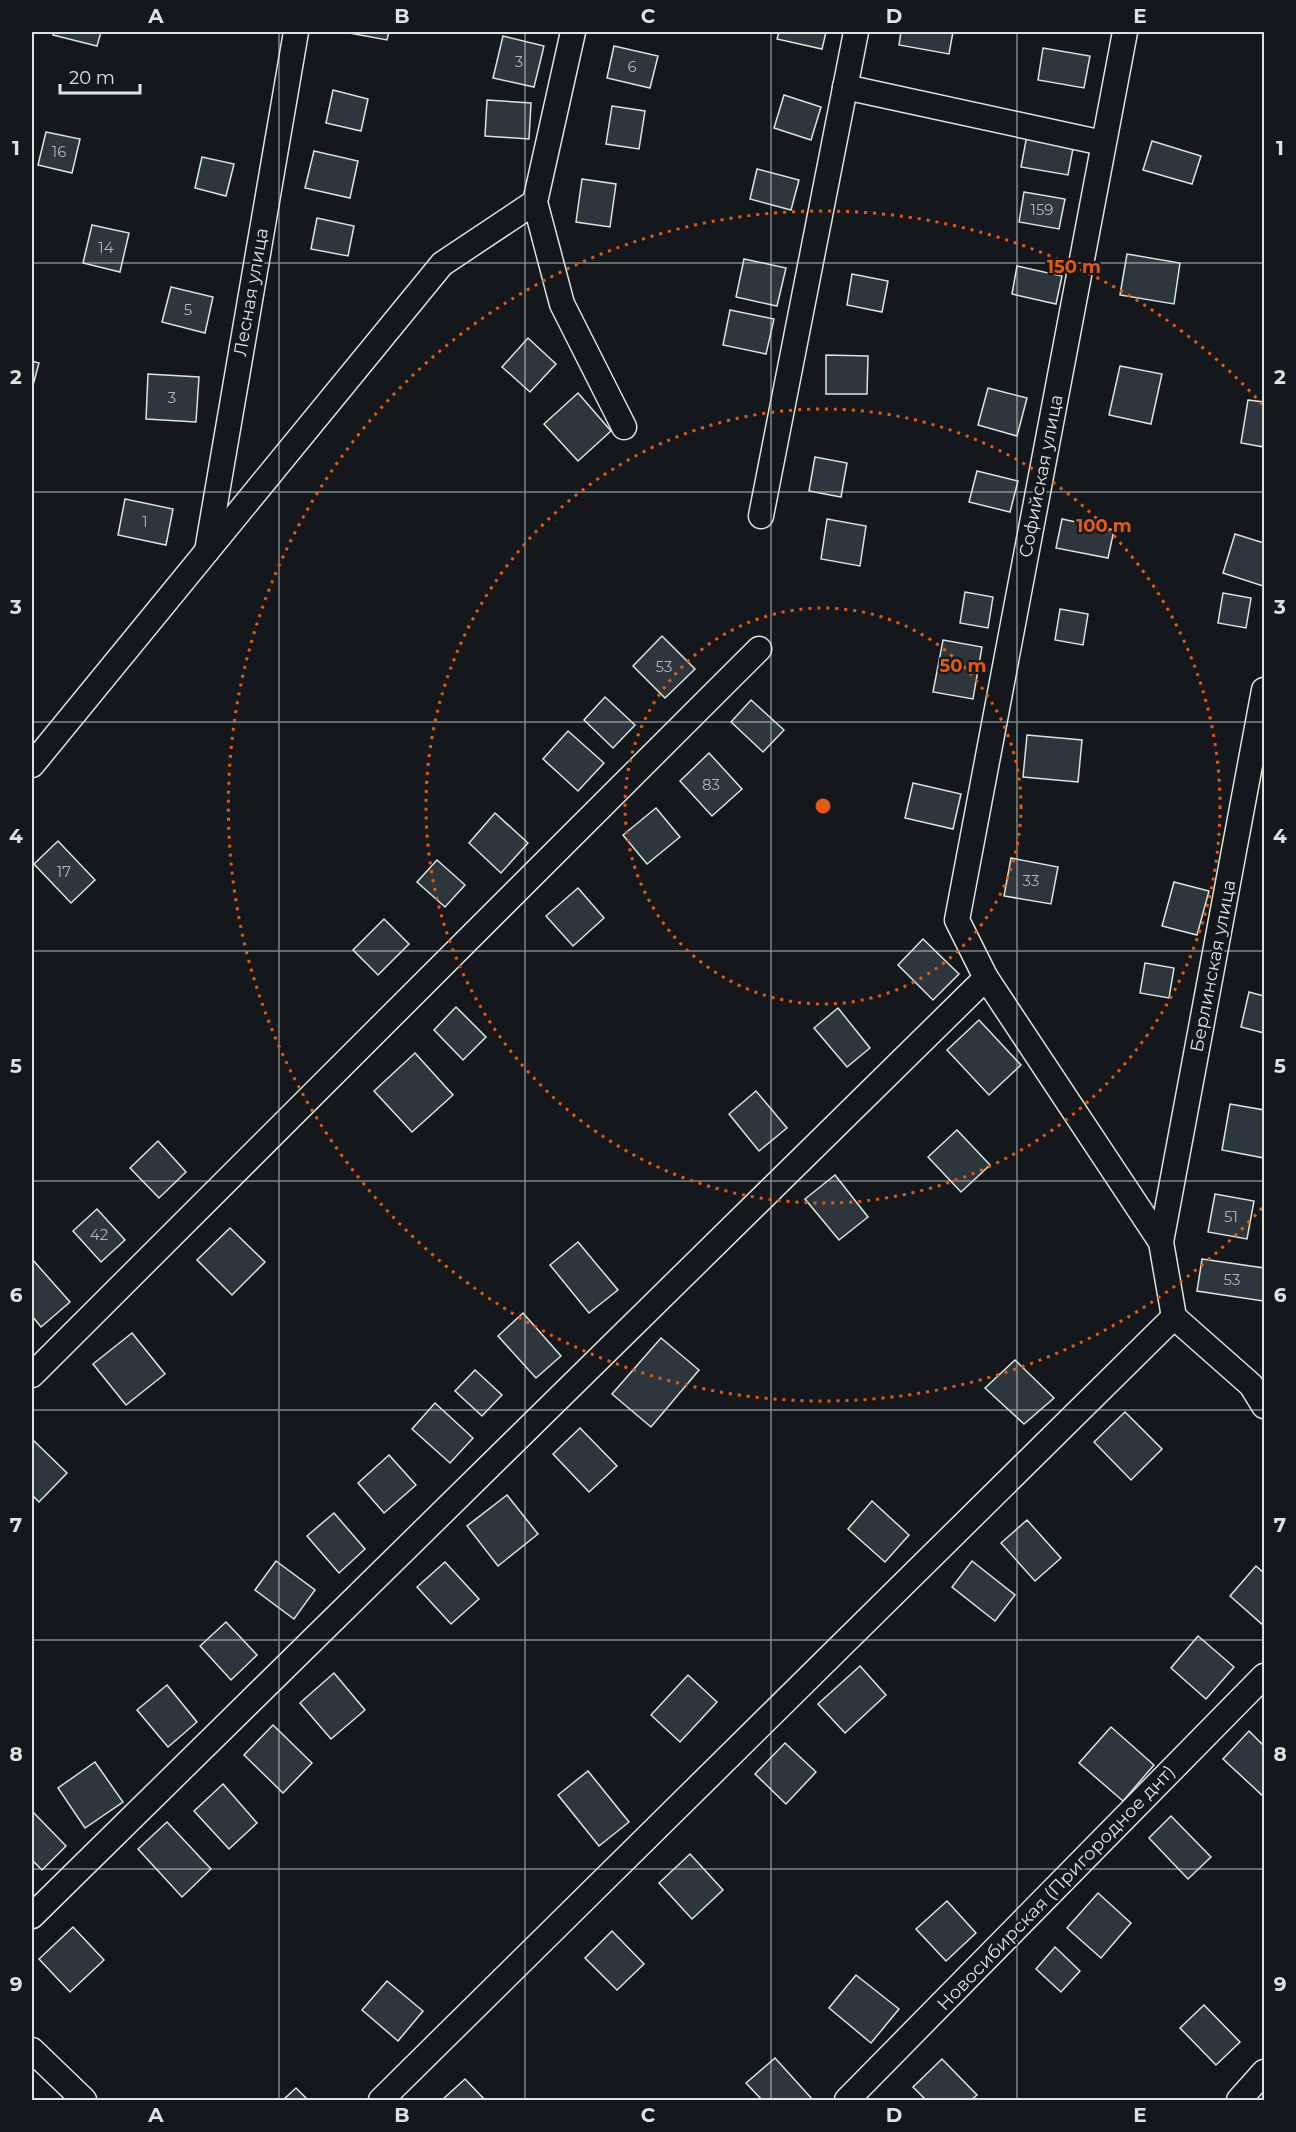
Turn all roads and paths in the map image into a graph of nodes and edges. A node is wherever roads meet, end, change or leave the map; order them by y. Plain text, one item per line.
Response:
1 (296, 32) edge
2 (573, 32) edge
3 (856, 32) edge
4 (1125, 32) edge
5 (845, 87) junction
6 (1103, 143) junction
7 (535, 202) junction
8 (624, 427) dead end
9 (761, 516) dead end
10 (206, 553) junction
11 (759, 649) dead end
12 (1264, 690) edge
13 (32, 765) edge
14 (986, 978) junction
15 (1161, 1242) junction
16 (1174, 1317) junction
17 (33, 1371) edge
18 (1264, 1406) edge
19 (1264, 1676) edge
20 (32, 1916) edge
21 (32, 2049) edge
22 (1264, 2072) edge
23 (84, 2100) edge
24 (381, 2100) edge
25 (847, 2100) edge
26 (1239, 2100) edge

1 - 10 street, Лесная улица
2 - 7 street
3 - 5 street
4 - 6 street, Софийская улица
5 - 6 street
5 - 9 street
6 - 14 street, Софийская улица
7 - 8 street
7 - 10 street
10 - 13 street
11 - 17 street
12 - 15 street, Берлинская улица
14 - 15 street
14 - 20 street
15 - 16 street
16 - 18 street
16 - 24 street
19 - 25 street, Новосибирская (Пригородное днт)
21 - 23 street
22 - 26 street

